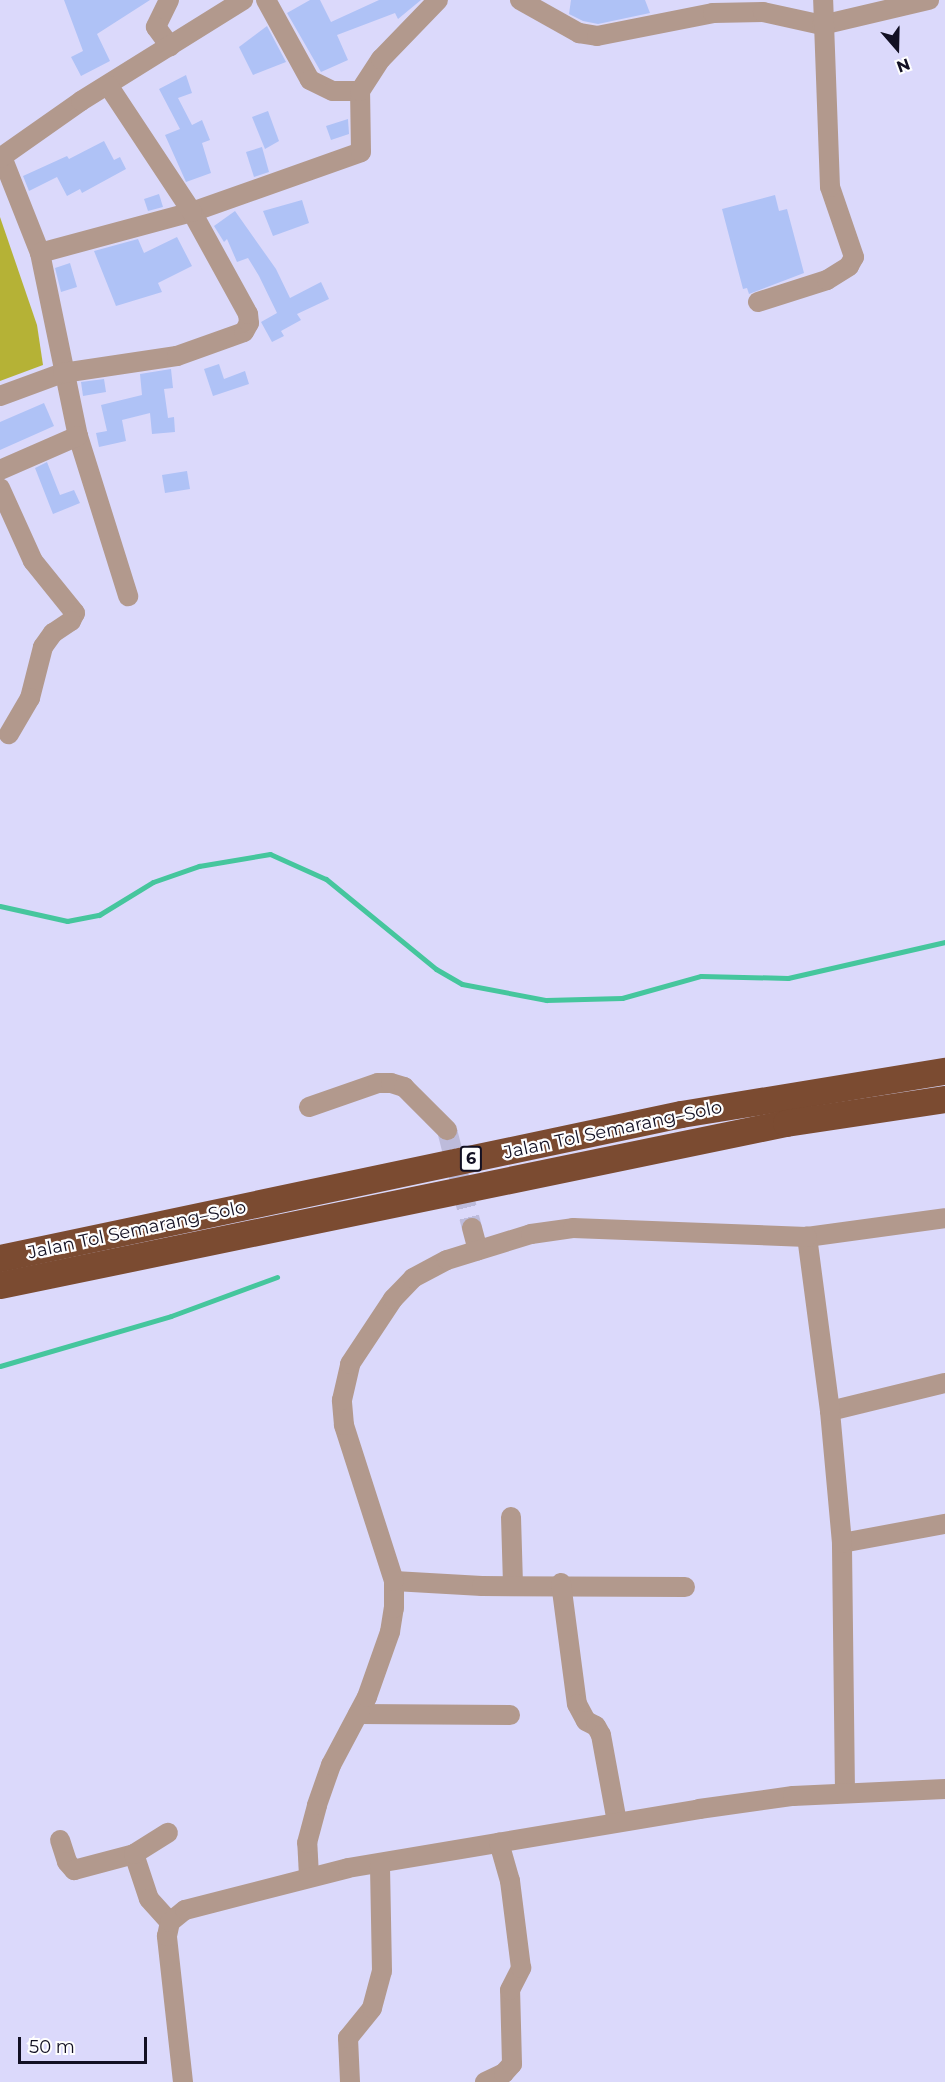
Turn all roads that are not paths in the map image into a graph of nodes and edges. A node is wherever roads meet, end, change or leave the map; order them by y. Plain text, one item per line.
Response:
1 (243, 0) edge
2 (266, 0) edge
3 (438, 0) edge
4 (520, 0) edge
5 (823, 0) edge
6 (929, 0) edge
7 (171, 2) edge
8 (715, 6) edge
9 (822, 25) junction
10 (170, 46) junction
11 (108, 85) junction
12 (360, 91) junction
13 (1, 158) edge
14 (192, 212) junction
15 (40, 253) junction
16 (758, 302) dead end
17 (63, 373) junction
18 (0, 396) edge
19 (78, 436) junction
20 (0, 470) edge
21 (0, 488) edge
22 (128, 596) dead end
23 (9, 734) dead end
24 (945, 1071) edge
25 (945, 1099) edge
26 (309, 1107) dead end
27 (447, 1130) tunnel mouth
28 (945, 1218) edge
29 (472, 1228) tunnel mouth
30 (807, 1237) junction
31 (478, 1250) junction
32 (0, 1258) edge
33 (0, 1285) edge
34 (945, 1383) edge
35 (830, 1411) junction
36 (511, 1517) dead end
37 (945, 1524) edge
38 (842, 1543) junction
39 (394, 1581) junction
40 (561, 1583) junction
41 (513, 1585) junction
42 (685, 1587) dead end
43 (358, 1714) junction
44 (510, 1716) dead end
45 (945, 1789) edge
46 (845, 1793) junction
47 (617, 1822) junction
48 (168, 1833) dead end
49 (60, 1840) dead end
50 (499, 1843) junction
51 (134, 1854) junction
52 (380, 1864) junction
53 (309, 1876) junction
54 (170, 1922) junction
55 (183, 2082) edge
56 (350, 2082) edge
57 (485, 2082) edge

1 - 10 street
2 - 12 street
3 - 12 street
4 - 8 street
5 - 9 street
6 - 9 street
7 - 10 street
8 - 9 street
9 - 16 street
10 - 11 street
11 - 13 street
11 - 14 street
12 - 14 street
13 - 15 street
14 - 15 street
14 - 17 street
15 - 17 street
17 - 18 street
17 - 19 street
19 - 20 street
19 - 22 street
21 - 23 street
24 - 32 highway, Jalan Tol Semarang–Solo / 6
25 - 33 highway, Jalan Tol Semarang–Solo / 6
26 - 27 street
28 - 30 street
29 - 31 street
30 - 31 street
30 - 35 street
31 - 39 street
34 - 35 street
35 - 38 street
36 - 41 street
37 - 38 street
38 - 46 street
39 - 41 street
39 - 43 street
40 - 41 street
40 - 42 street
40 - 47 street
43 - 44 street
43 - 53 street
45 - 46 street
46 - 47 street
47 - 50 street
48 - 51 street
49 - 51 street
50 - 52 street
50 - 57 street
51 - 54 street
52 - 53 street
52 - 56 street
53 - 54 street
54 - 55 street

